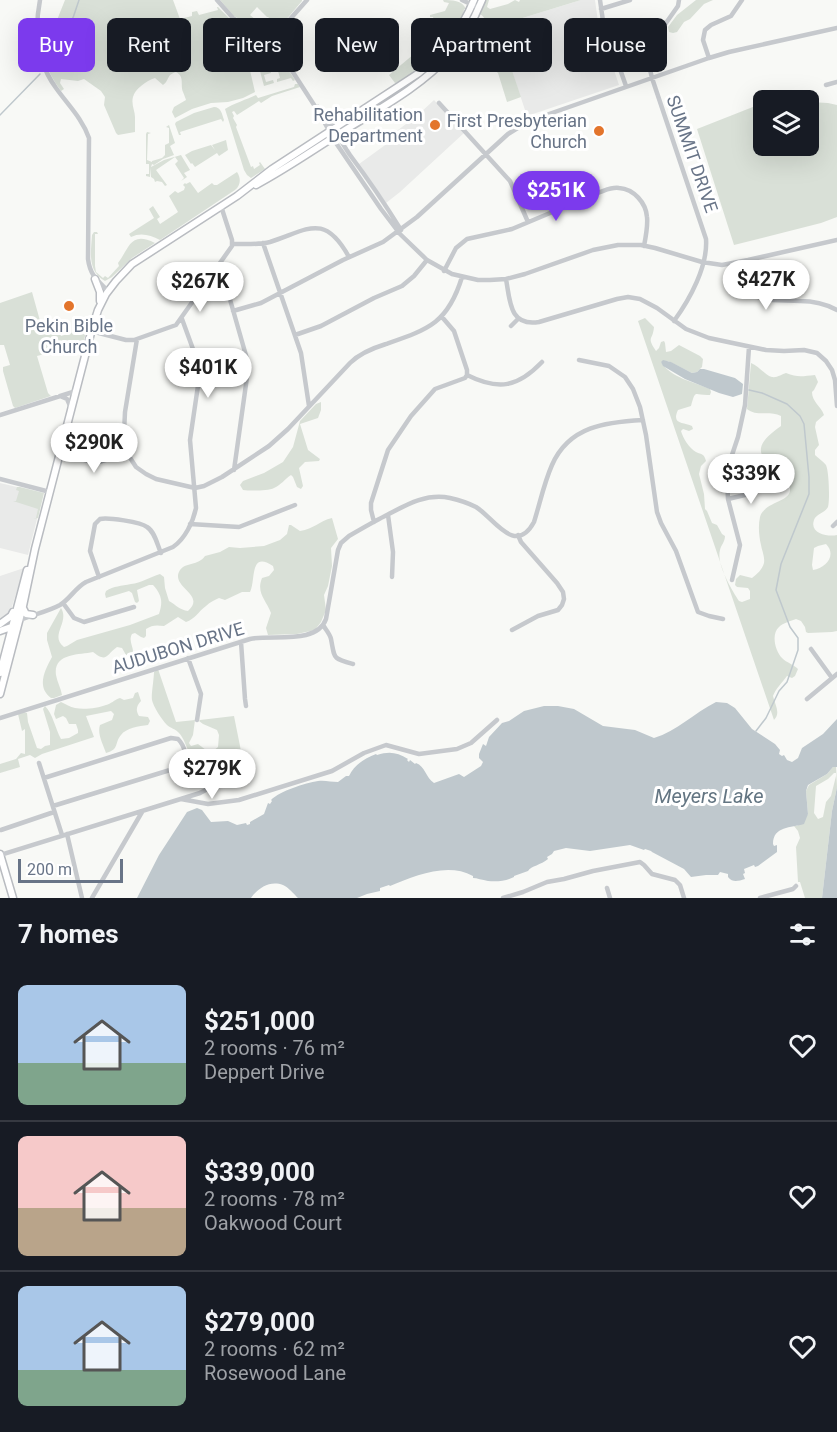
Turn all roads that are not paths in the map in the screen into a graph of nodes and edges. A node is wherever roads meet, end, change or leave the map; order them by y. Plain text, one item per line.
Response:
1 (40, 0) edge
2 (217, 0) edge
3 (307, 0) edge
4 (462, 0) edge
5 (482, 0) edge
6 (600, 0) edge
7 (630, 0) edge
8 (680, 0) edge
9 (742, 0) edge
10 (475, 4) edge
11 (601, 9) junction
12 (232, 18) edge
13 (291, 18) edge
14 (667, 21) edge
15 (837, 28) edge
16 (709, 58) junction
17 (293, 72) edge
18 (651, 72) edge
19 (652, 78) junction
20 (837, 82) edge
21 (826, 85) dead end
22 (626, 86) junction
23 (439, 103) dead end
24 (333, 133) junction
25 (486, 154) junction
26 (221, 206) junction
27 (528, 222) junction
28 (399, 230) junction
29 (837, 240) edge
30 (263, 243) junction
31 (233, 244) junction
32 (645, 246) junction
33 (349, 257) junction
34 (426, 260) junction
35 (702, 262) junction
36 (737, 263) junction
37 (444, 271) junction
38 (213, 275) junction
39 (462, 277) junction
40 (95, 279) junction
41 (506, 279) junction
42 (108, 291) junction
43 (280, 293) junction
44 (100, 306) junction
45 (837, 310) edge
46 (233, 311) junction
47 (442, 316) junction
48 (182, 319) junction
49 (518, 319) junction
50 (674, 321) junction
51 (511, 326) dead end
52 (91, 331) junction
53 (295, 335) junction
54 (137, 339) junction
55 (749, 347) junction
56 (579, 360) dead end
57 (542, 362) dead end
58 (467, 375) junction
59 (76, 391) junction
60 (60, 396) junction
61 (309, 406) junction
62 (837, 406) edge
63 (71, 411) junction
64 (0, 416) edge
65 (643, 420) junction
66 (127, 453) junction
67 (60, 454) junction
68 (234, 470) junction
69 (0, 479) edge
70 (761, 485) dead end
71 (195, 488) junction
72 (50, 492) junction
73 (728, 499) junction
74 (295, 506) dead end
75 (388, 515) junction
76 (374, 522) junction
77 (190, 524) junction
78 (518, 535) junction
79 (161, 553) junction
80 (99, 577) junction
81 (392, 577) dead end
82 (732, 580) dead end
83 (63, 603) junction
84 (20, 606) junction
85 (134, 607) dead end
86 (43, 611) junction
87 (33, 615) junction
88 (723, 619) dead end
89 (15, 624) junction
90 (323, 625) junction
91 (0, 629) edge
92 (512, 630) dead end
93 (241, 642) junction
94 (7, 644) junction
95 (811, 649) dead end
96 (188, 658) junction
97 (352, 664) dead end
98 (0, 673) edge
99 (837, 674) edge
100 (832, 678) junction
101 (0, 694) edge
102 (807, 699) dead end
103 (246, 705) dead end
104 (0, 718) edge
105 (197, 720) dead end
106 (496, 720) dead end
107 (39, 763) dead end
108 (232, 776) dead end
109 (44, 778) junction
110 (180, 799) junction
111 (54, 809) junction
112 (142, 811) junction
113 (1, 830) edge
114 (65, 835) junction
115 (0, 854) edge
116 (796, 886) dead end
117 (607, 888) dead end
118 (13, 898) edge
119 (82, 898) edge
120 (92, 898) edge
121 (503, 898) edge
122 (610, 898) edge
123 (684, 898) edge
124 (760, 898) edge

1 - 40 street
2 - 12 street
3 - 13 street
4 - 10 street
5 - 10 main road
6 - 11 street
7 - 11 street
8 - 14 street
9 - 16 street
10 - 24 main road
11 - 22 street
15 - 16 street
16 - 19 street
17 - 24 street
18 - 19 street, SUMMIT DRIVE
19 - 22 street
19 - 35 street, SUMMIT DRIVE
20 - 21 street
22 - 25 street
23 - 25 street
24 - 26 main road
24 - 28 street
25 - 27 street
25 - 28 street
26 - 31 street
26 - 42 main road
27 - 32 street
27 - 37 street
28 - 33 street
28 - 34 street
29 - 36 street
30 - 31 street
30 - 33 street
30 - 43 street
31 - 38 street
32 - 35 street
32 - 41 street
33 - 43 street
34 - 37 street
34 - 53 street
35 - 36 street
35 - 50 street, SUMMIT DRIVE
36 - 45 street
37 - 39 street
38 - 46 street
38 - 48 street
39 - 41 street
39 - 47 street
40 - 42 street
40 - 44 main road
41 - 49 street
42 - 44 main road
43 - 46 street
43 - 53 street
44 - 52 main road
46 - 68 street
47 - 58 street
47 - 61 street
48 - 54 street
48 - 71 street
49 - 50 street
49 - 51 street
50 - 55 street
52 - 54 street
52 - 59 main road
53 - 61 street
54 - 66 street
55 - 62 street
55 - 73 street
56 - 65 street
57 - 58 street
58 - 76 street
59 - 60 street
59 - 63 main road
60 - 63 street
60 - 64 street
61 - 68 street
63 - 67 main road
65 - 78 street
65 - 88 street
66 - 67 street
66 - 71 street
67 - 72 main road
68 - 71 street
69 - 72 street
70 - 73 street
71 - 77 street
72 - 84 main road
73 - 82 street
74 - 77 street
75 - 76 street
75 - 78 street
75 - 81 street
76 - 90 street
77 - 79 street
78 - 92 street
79 - 80 street
79 - 80 street
80 - 83 street
83 - 85 street
83 - 86 street
84 - 87 main road
84 - 89 main road
84 - 91 main road
86 - 87 street
86 - 89 street
87 - 89 street
89 - 91 main road
89 - 94 main road
89 - 101 main road
90 - 93 street, AUDUBON DRIVE
90 - 97 street
91 - 94 main road
93 - 96 street, AUDUBON DRIVE
93 - 103 street
94 - 98 main road
95 - 100 street
96 - 104 street, AUDUBON DRIVE
96 - 105 street
99 - 100 street
100 - 102 street
106 - 110 street
107 - 109 street
108 - 110 street
109 - 111 street
109 - 111 street
110 - 112 street
111 - 113 street
111 - 114 street
112 - 114 street
112 - 120 street
114 - 115 street
114 - 119 street
115 - 118 main road
116 - 124 street
117 - 122 street
121 - 123 street

